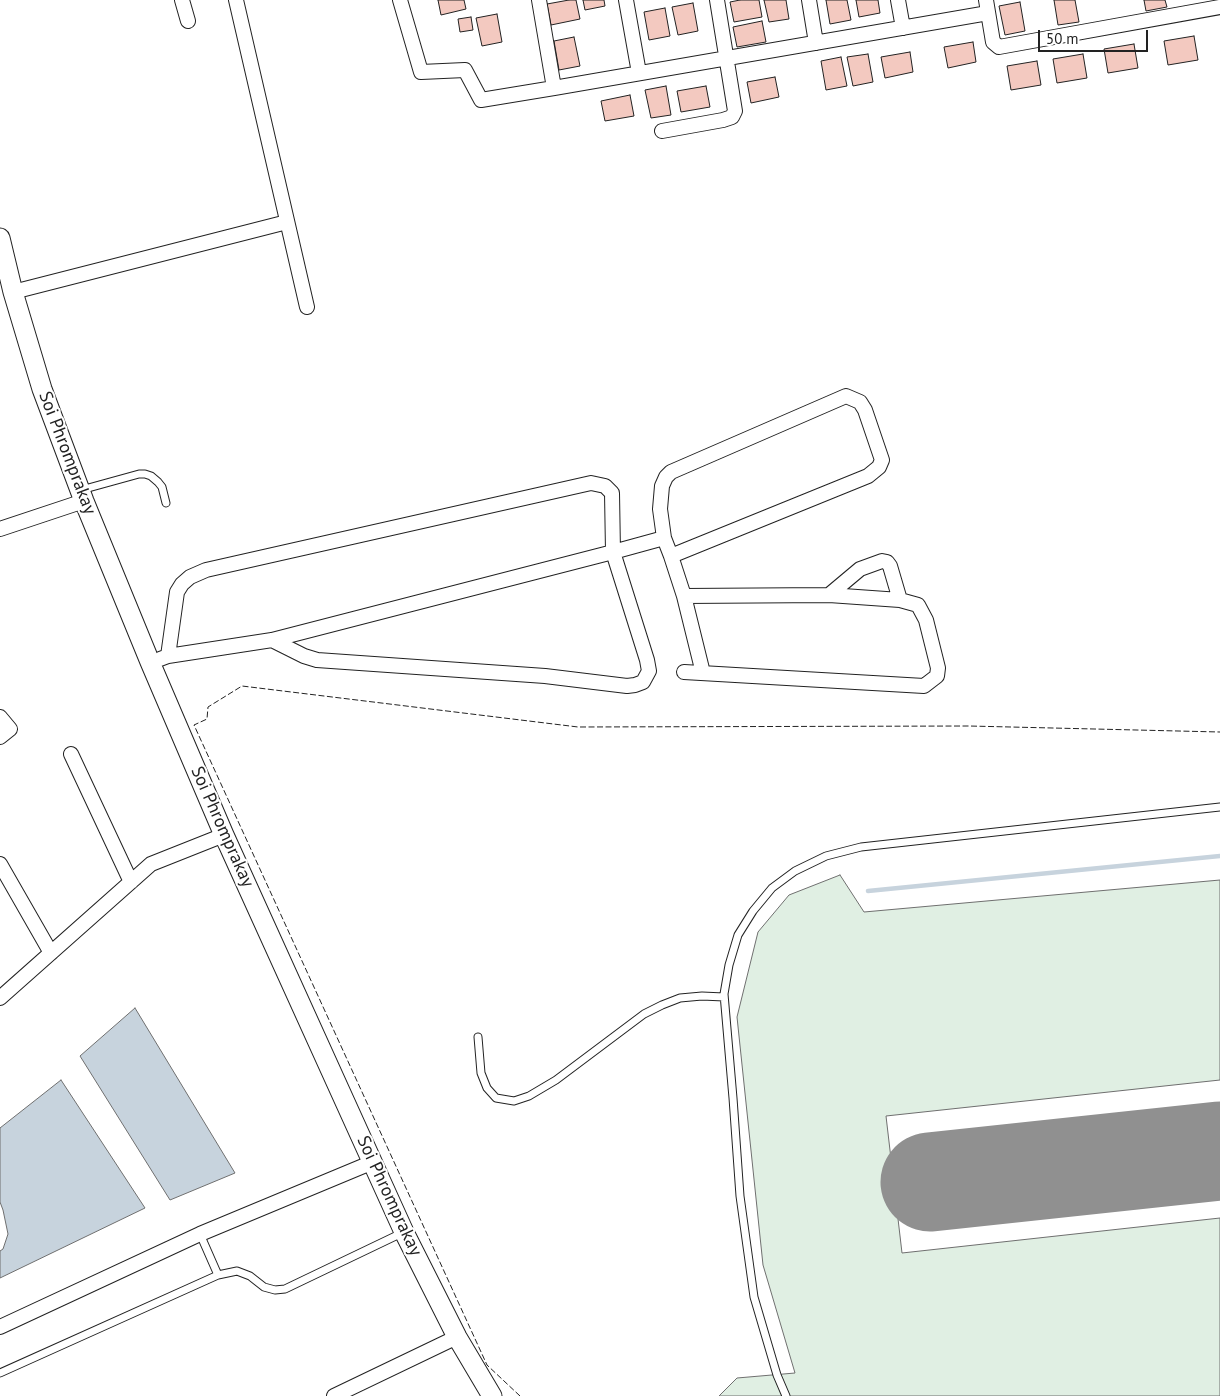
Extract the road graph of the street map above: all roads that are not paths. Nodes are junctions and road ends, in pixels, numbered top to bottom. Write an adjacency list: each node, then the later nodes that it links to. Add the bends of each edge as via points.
1 (182, 0): 11 (street)
2 (236, 0): 18 (street)
3 (400, 0): 16 (street, via 422,72 465,70 481,100)
4 (539, 0): 16 (street)
5 (626, 0): 15 (street)
6 (717, 0): 14 (street)
7 (808, 0): 13 (street)
8 (898, 0): 12 (street)
9 (987, 6): 10 (street, via 993,42 999,47); 12 (street)
10 (1220, 7)
11 (188, 21)
12 (902, 28): 13 (street)
13 (816, 43): 14 (street)
14 (727, 58): 15 (street); 17 (street, via 735,111 732,117)
15 (639, 73): 16 (street)
16 (554, 88)
17 (662, 131)
18 (287, 222): 20 (street); 21 (street)
19 (0, 238): 20 (street, Soi Phromprakay)
20 (13, 292): 22 (street, Soi Phromprakay, via 42,390)
21 (307, 307)
22 (82, 496): 23 (lane, via 145,474 162,487); 24 (street); 33 (street, Soi Phromprakay)
23 (166, 502)
24 (0, 529)
25 (664, 538): 26 (street); 27 (street); 27 (street, via 660,509 662,486 671,472 846,396 860,402 882,460 868,476)
26 (613, 552): 31 (street); 31 (street, via 648,660 649,671 643,682 635,686 546,676 318,660); 32 (street, via 612,494 604,486 590,483 206,570 190,577 177,592)
27 (671, 556): 29 (street)
28 (829, 595): 29 (street); 30 (street); 30 (street, via 860,569 882,561 890,566)
29 (684, 596): 35 (street)
30 (900, 600): 35 (street, via 918,605 926,620 938,668 936,676 924,686)
31 (272, 640): 32 (street)
32 (168, 656): 33 (street)
33 (150, 662): 40 (street, Soi Phromprakay)
34 (684, 672): 35 (street)
35 (703, 673)
36 (0, 717): 37 (street, via 10,729)
37 (0, 737)
38 (71, 754): 42 (street)
39 (1220, 807): 44 (lane, via 861,847 826,856 795,871 772,888 753,911 738,935)
40 (224, 835): 42 (street, via 151,864); 47 (street, Soi Phromprakay)
41 (0, 864): 43 (street)
42 (132, 882): 43 (street)
43 (51, 953): 45 (street)
44 (724, 997): 46 (lane, via 680,998 662,1005 644,1014 556,1080 514,1101 496,1098 487,1088 481,1073); 56 (lane, via 740,1196 754,1297)
45 (0, 998)
46 (478, 1037)
47 (372, 1162): 48 (street, Soi Phromprakay); 49 (street)
48 (404, 1232): 50 (lane, via 285,1289 264,1287 237,1271); 52 (street, Soi Phromprakay)
49 (200, 1234): 50 (lane); 51 (street)
50 (218, 1275): 53 (lane)
51 (0, 1327)
52 (457, 1337): 54 (street); 55 (street, Soi Phromprakay)
53 (0, 1373)
54 (334, 1396)
55 (492, 1396)
56 (786, 1396)

